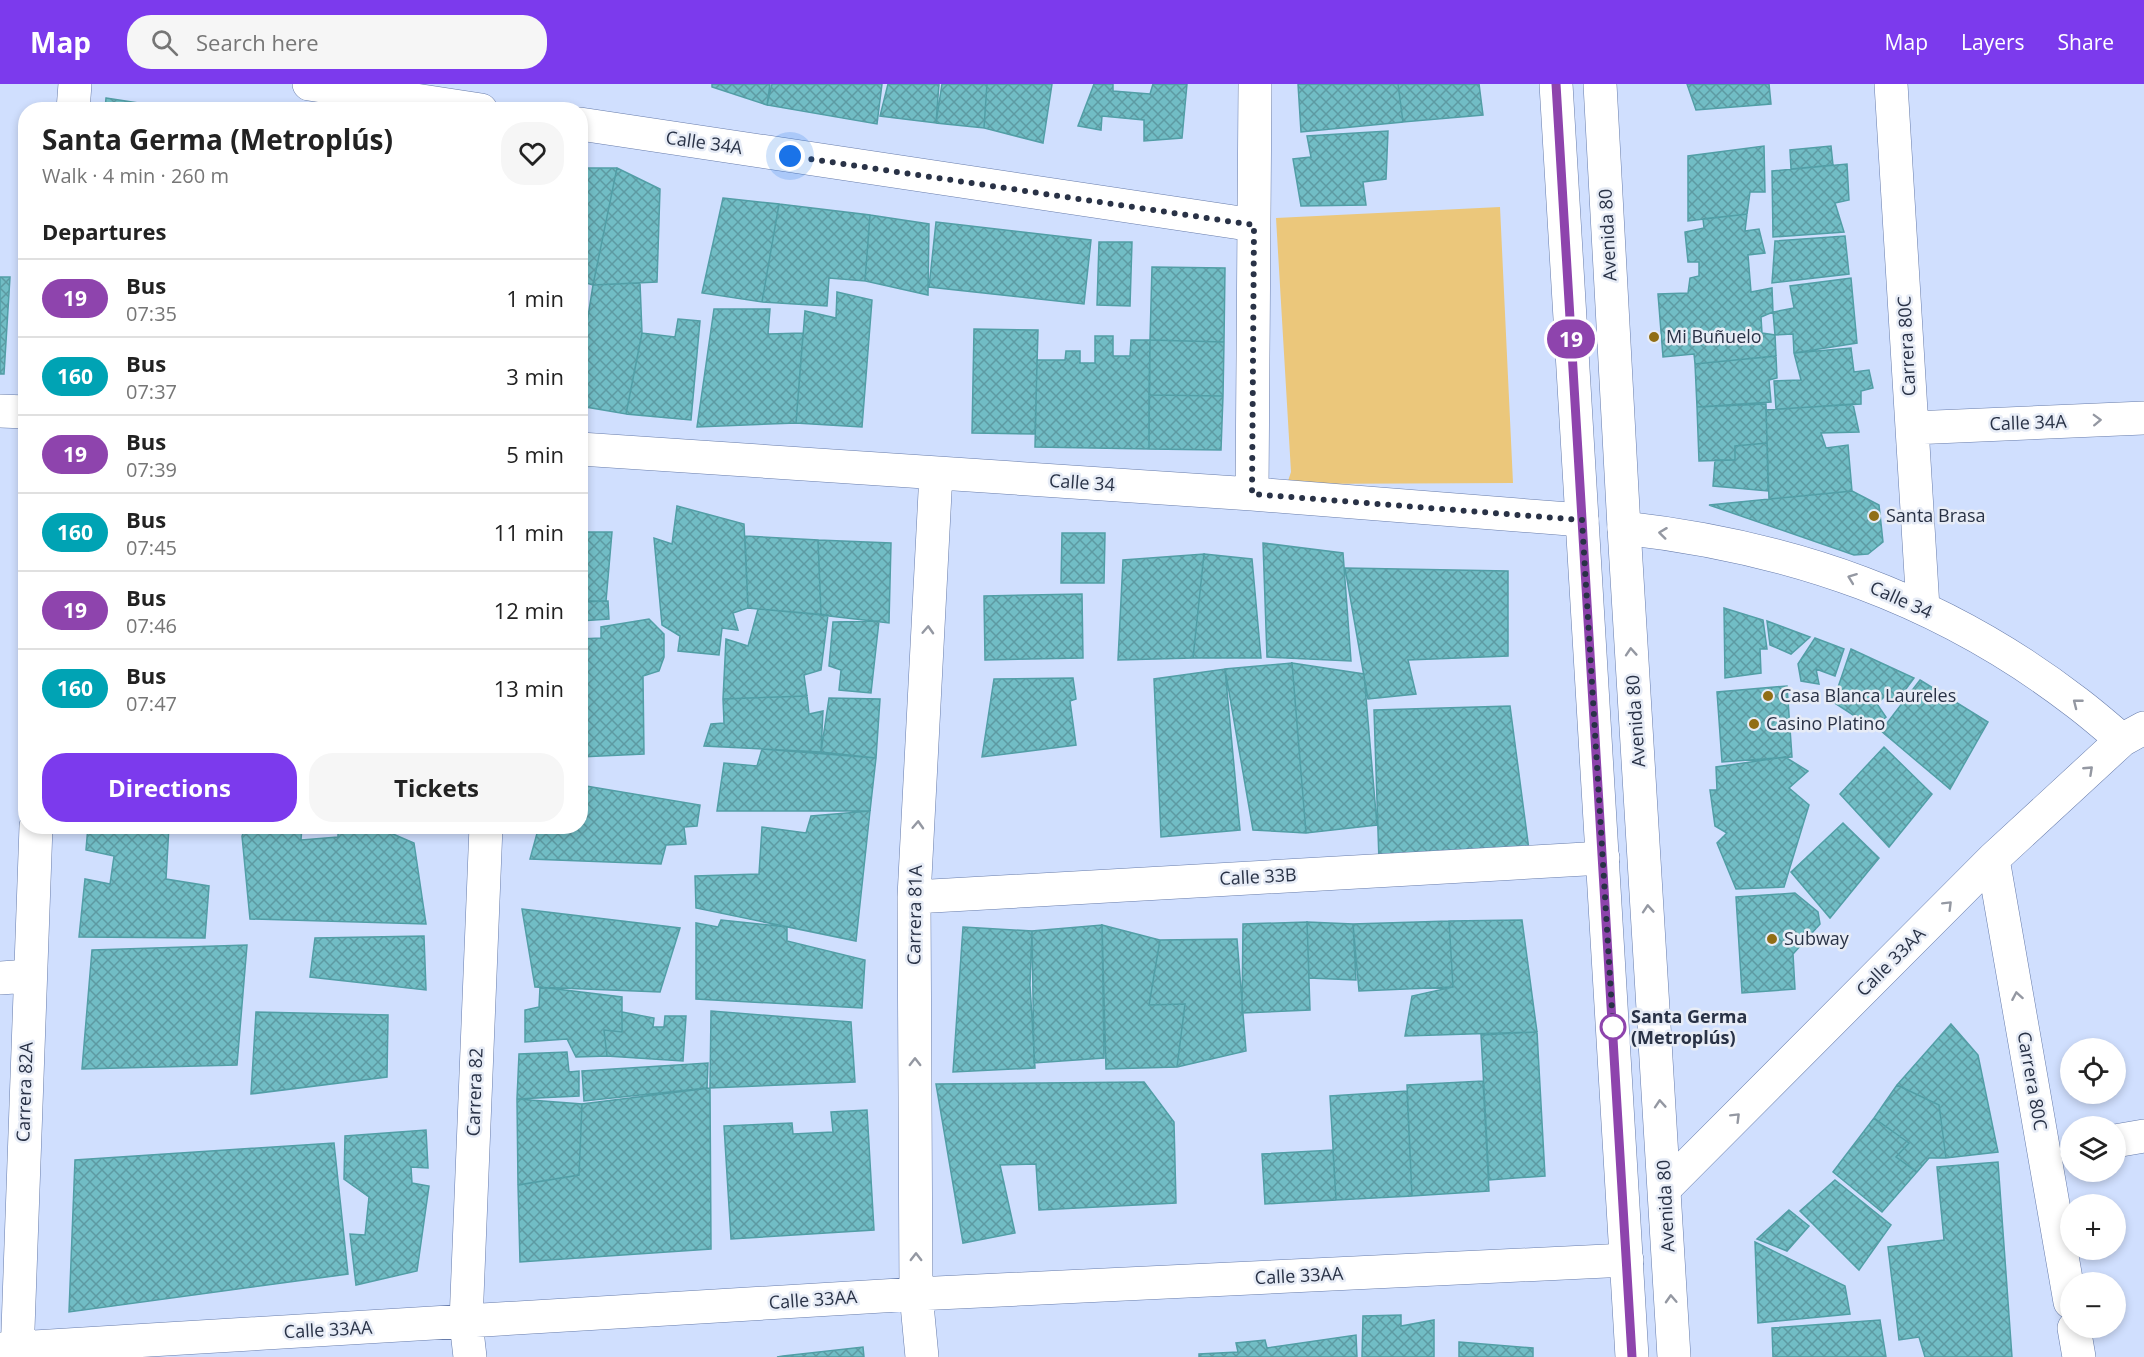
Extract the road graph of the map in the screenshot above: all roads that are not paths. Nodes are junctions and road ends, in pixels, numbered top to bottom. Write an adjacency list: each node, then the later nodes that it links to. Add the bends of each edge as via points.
1 (75, 84): 7 (street)
2 (309, 84): 8 (street)
3 (1255, 84): 10 (street)
4 (1556, 84): 18 (street)
5 (1600, 84): 19 (street, Avenida 80)
6 (1891, 84): 14 (street, Carrera 80C)
7 (74, 102)
8 (428, 102)
9 (588, 125): 10 (street, Calle 34A)
10 (1254, 225): 17 (street)
11 (0, 411): 12 (street)
12 (18, 412)
13 (2144, 418): 14 (street, Calle 34A, one-way to 13)
14 (1912, 428): 20 (street, Carrera 80C)
15 (588, 450): 16 (street, Calle 34)
16 (936, 473): 17 (street, Calle 34); 26 (street, Carrera 81A, one-way to 16)
17 (1252, 494): 18 (street, Calle 34)
18 (1582, 520): 24 (street)
19 (1624, 528): 20 (street, Calle 34, one-way to 19, via 1841,574 1755,549); 31 (street, Avenida 80, one-way to 19)
20 (1923, 608): 21 (street, Calle 34, one-way to 20, via 2076,702 1976,636)
21 (2133, 734): 25 (street, Calle 33AA, one-way to 21)
22 (35, 834): 27 (street, Carrera 82A)
23 (486, 834): 35 (street, Carrera 82)
24 (1603, 858): 26 (street, Calle 33B); 32 (street)
25 (1993, 860): 30 (street, Carrera 80C, one-way to 25); 31 (street, Calle 33AA, one-way to 25)
26 (914, 897): 34 (street, Carrera 81A, one-way to 26)
27 (15, 977): 37 (street, Carrera 82A)
28 (2144, 1136): 29 (street)
29 (2126, 1139)
30 (2057, 1150): 33 (street, Carrera 80C)
31 (1665, 1188): 41 (street, Avenida 80, one-way to 31)
32 (1627, 1260): 34 (street, Calle 33AA); 40 (street)
33 (2067, 1272)
34 (916, 1294): 35 (street, Calle 33AA); 39 (street, Carrera 81A)
35 (466, 1322): 37 (street, Calle 33AA); 38 (street, Carrera 82)
36 (2076, 1338): 42 (street)
37 (11, 1351)
38 (470, 1357)
39 (922, 1357)
40 (1632, 1357)
41 (1674, 1357)
42 (2079, 1357)

